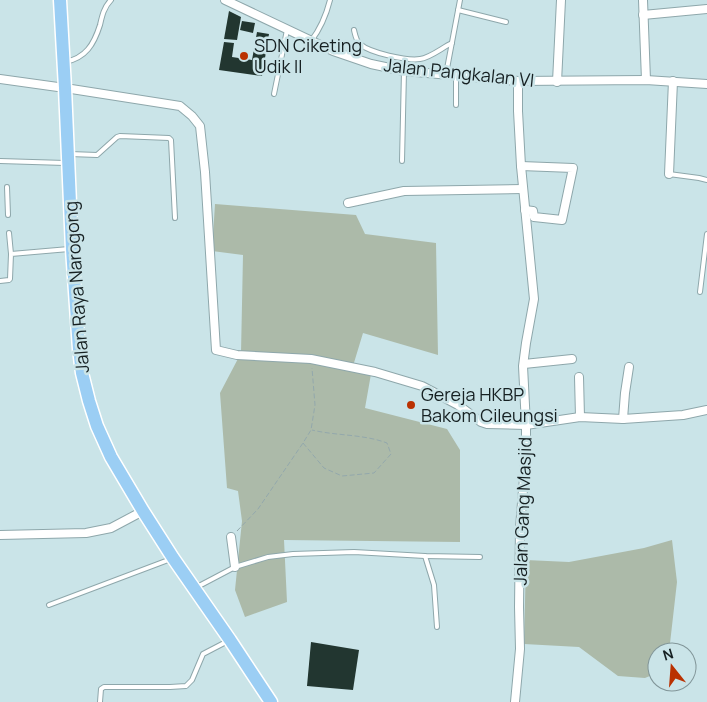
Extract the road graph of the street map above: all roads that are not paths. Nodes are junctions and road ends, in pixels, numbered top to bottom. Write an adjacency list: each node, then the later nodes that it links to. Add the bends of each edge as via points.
1 (60, 0): 16 (main road, Jalan Raya Narogong)
2 (111, 0): 16 (lane, via 89,50 74,60)
3 (225, 0): 12 (street, Jalan Pangkalan VI)
4 (330, 0): 14 (lane, via 319,31)
5 (460, 0): 8 (lane)
6 (561, 0): 24 (street)
7 (642, 0): 10 (street)
8 (458, 10): 11 (lane); 15 (lane)
9 (707, 10): 10 (street)
10 (643, 15): 21 (street)
11 (506, 22)
12 (287, 30): 14 (street, Jalan Pangkalan VI); 27 (lane)
13 (354, 30): 15 (lane, via 360,44 378,53 405,59 425,58)
14 (311, 41): 17 (street, Jalan Pangkalan VI, via 371,64)
15 (452, 43): 18 (lane)
16 (63, 62): 26 (main road, Jalan Raya Narogong)
17 (404, 71): 18 (street, Jalan Pangkalan VI); 31 (lane)
18 (445, 74): 19 (street, Jalan Pangkalan VI)
19 (456, 75): 22 (street, Jalan Pangkalan VI); 28 (lane)
20 (0, 79): 26 (street)
21 (646, 80): 23 (street, Jalan Pangkalan VI); 24 (street, Jalan Pangkalan VI)
22 (518, 81): 24 (street, Jalan Pangkalan VI); 32 (street, Jalan Gang Masjid)
23 (673, 81): 25 (street, Jalan Pangkalan VI); 33 (street)
24 (557, 82)
25 (707, 84)
26 (65, 88): 29 (main road, Jalan Raya Narogong); 54 (street, via 180,106 200,126 216,350 237,355 311,359 375,372 422,386 458,405 481,422)
27 (274, 94)
28 (456, 105)
29 (69, 158): 30 (lane); 40 (lane, via 97,155 120,136 169,138); 43 (main road, Jalan Raya Narogong)
30 (0, 161)
31 (402, 161)
32 (521, 166): 36 (street, Jalan Gang Masjid); 38 (street, via 573,168 562,220 534,217 533,211)
33 (669, 174): 34 (lane)
34 (707, 180)
35 (7, 187): 39 (lane)
36 (523, 189): 37 (street, via 404,192); 38 (street, Jalan Gang Masjid)
37 (348, 203)
38 (525, 210): 48 (street, Jalan Gang Masjid, via 534,299)
39 (8, 215)
40 (175, 218)
41 (9, 233): 44 (lane)
42 (707, 234): 46 (lane)
43 (72, 249): 44 (lane); 55 (main road, Jalan Raya Narogong, via 79,349 89,401 111,457)
44 (11, 254): 45 (lane, via 10,280)
45 (0, 281)
46 (700, 292)
47 (572, 359): 48 (street)
48 (524, 364): 54 (street, Jalan Gang Masjid)
49 (629, 366): 53 (street)
50 (579, 377): 52 (street)
51 (707, 410): 53 (street)
52 (580, 417): 53 (street); 54 (street)
53 (623, 419)
54 (526, 425): 68 (street, Jalan Gang Masjid, via 520,528 520,649)
55 (143, 512): 56 (street, via 111,528 86,533); 60 (main road, Jalan Raya Narogong)
56 (0, 535)
57 (231, 537): 61 (street)
58 (425, 556): 59 (lane); 61 (lane, via 354,552 293,554 268,557); 64 (lane, via 434,585)
59 (480, 557)
60 (174, 558): 62 (main road, Jalan Raya Narogong); 63 (lane)
61 (235, 567): 62 (lane)
62 (195, 588): 65 (main road, Jalan Raya Narogong)
63 (49, 605)
64 (438, 626)
65 (230, 640): 66 (lane, via 203,654 186,686 104,687); 67 (main road, Jalan Raya Narogong)
66 (100, 702)
67 (271, 702)
68 (515, 702)

